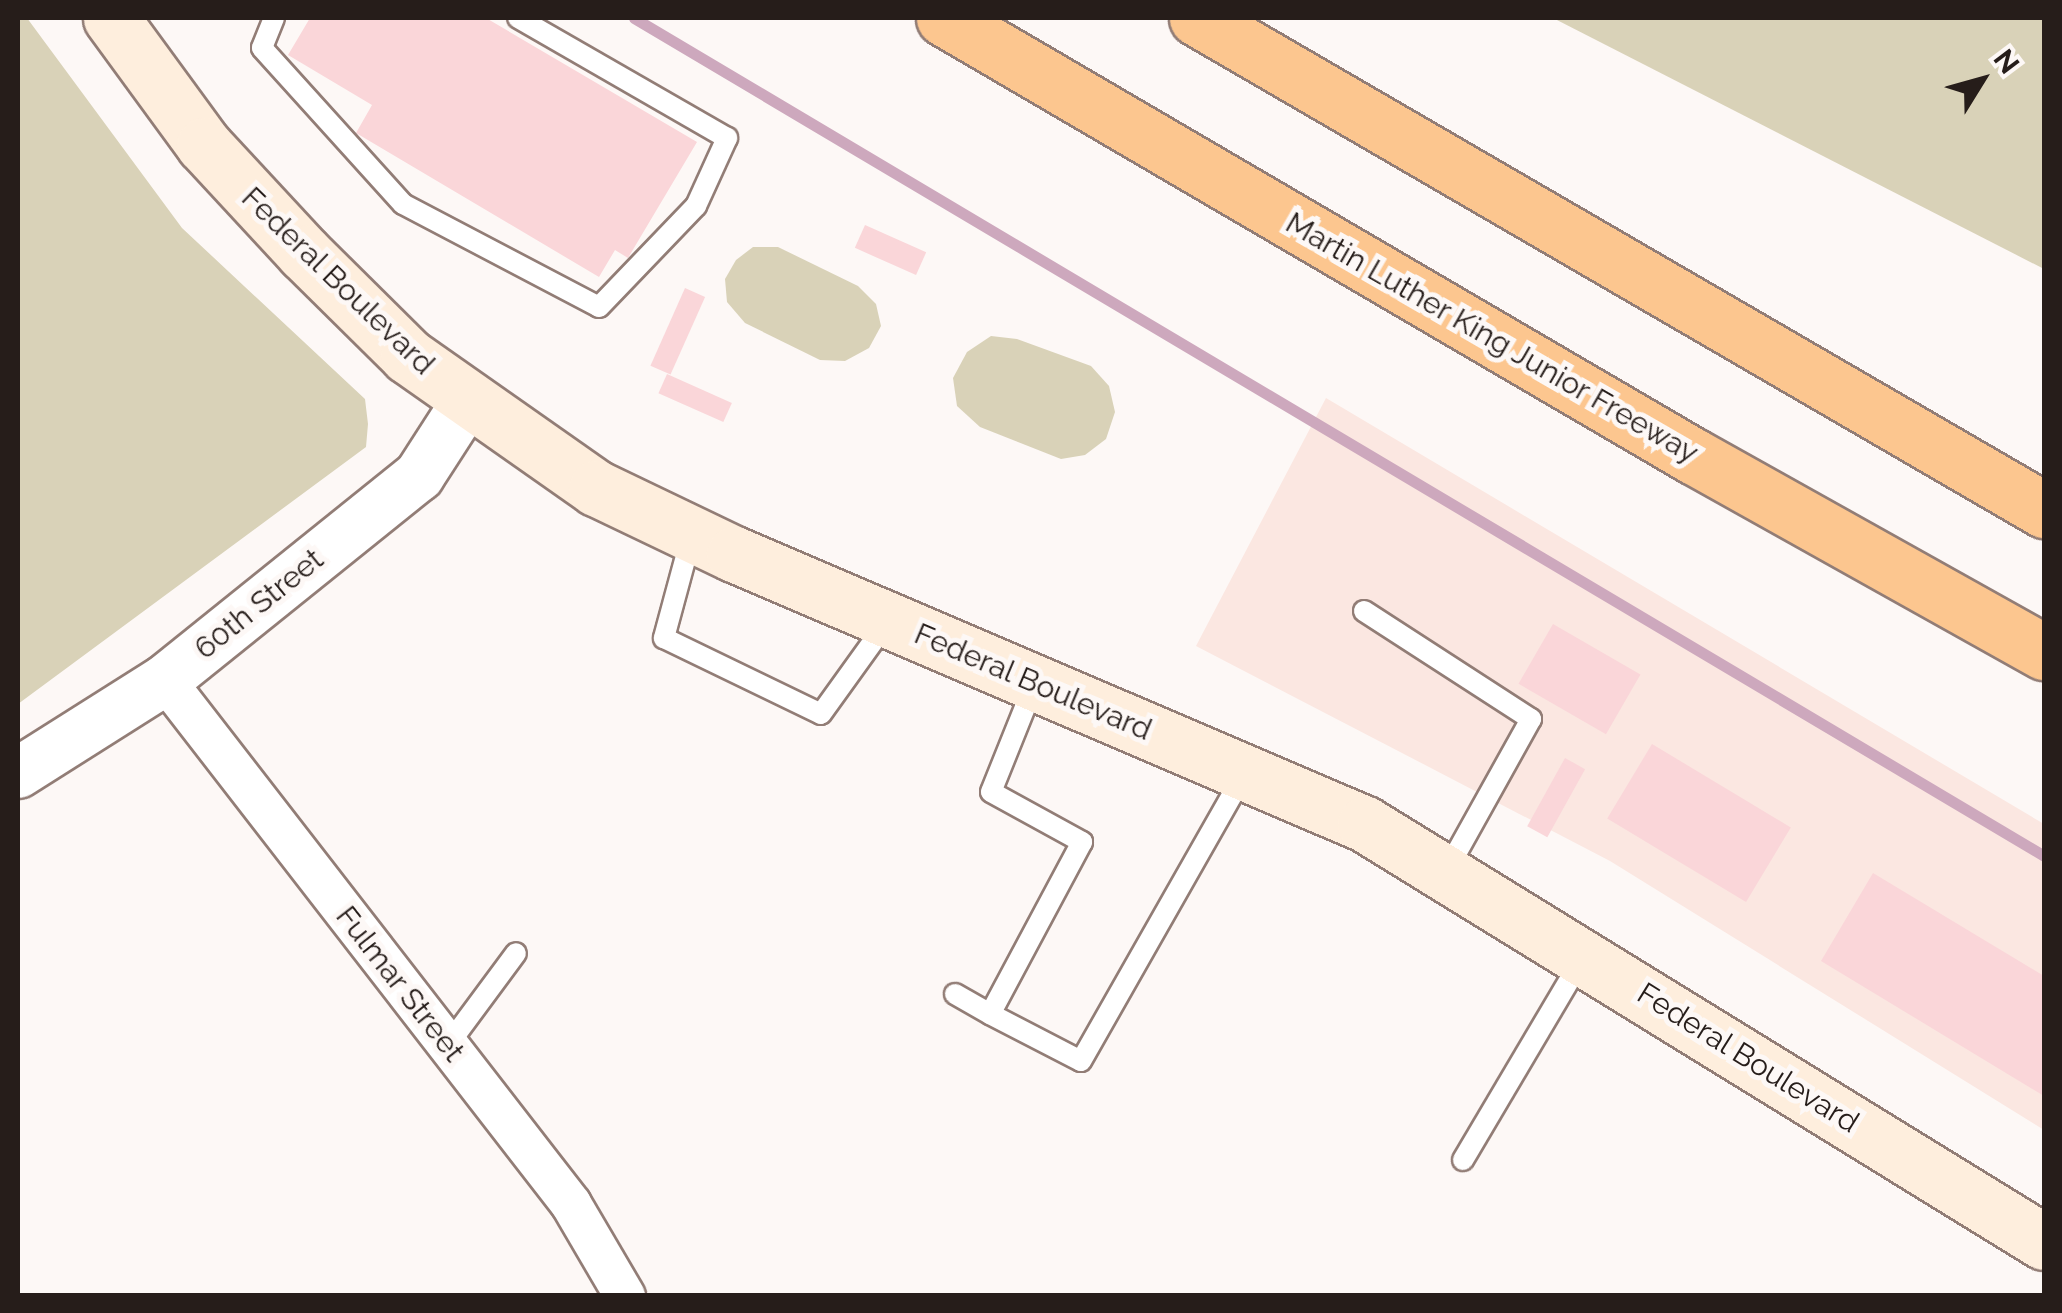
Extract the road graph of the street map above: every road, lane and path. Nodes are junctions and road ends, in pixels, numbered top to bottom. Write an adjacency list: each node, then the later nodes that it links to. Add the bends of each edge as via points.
1 (111, 18): 6 (main road, Federal Boulevard, via 251,198 408,356)
2 (274, 18): 3 (lane, via 262,48 403,204 599,308 696,206 727,138)
3 (518, 18)
4 (944, 18): 11 (highway, Martin Luther King Junior Freeway, via 1693,456)
5 (1197, 18): 7 (highway)
6 (468, 400): 8 (main road, Federal Boulevard, via 596,488); 12 (street, 60th Street, via 420,476)
7 (2044, 510)
8 (692, 534): 10 (main road, Federal Boulevard); 10 (lane, via 664,638 821,714)
9 (1364, 612): 16 (lane, via 1531,718)
10 (888, 620): 13 (main road, Federal Boulevard)
11 (2044, 652)
12 (164, 680): 15 (street, 60th Street); 21 (street, Fulmar Street)
13 (1035, 683): 14 (main road, Federal Boulevard); 20 (lane, via 991,792 1082,842)
14 (1245, 772): 16 (main road, Federal Boulevard, via 1364,824); 20 (lane, via 1081,1061)
15 (18, 774)
16 (1445, 874): 18 (main road, Federal Boulevard)
17 (516, 952): 21 (lane)
18 (1583, 957): 22 (lane); 23 (main road, Federal Boulevard)
19 (955, 994): 20 (lane)
20 (990, 1014)
21 (448, 1046): 24 (street, Fulmar Street, via 571,1204)
22 (1463, 1160)
23 (2044, 1242)
24 (625, 1296)

